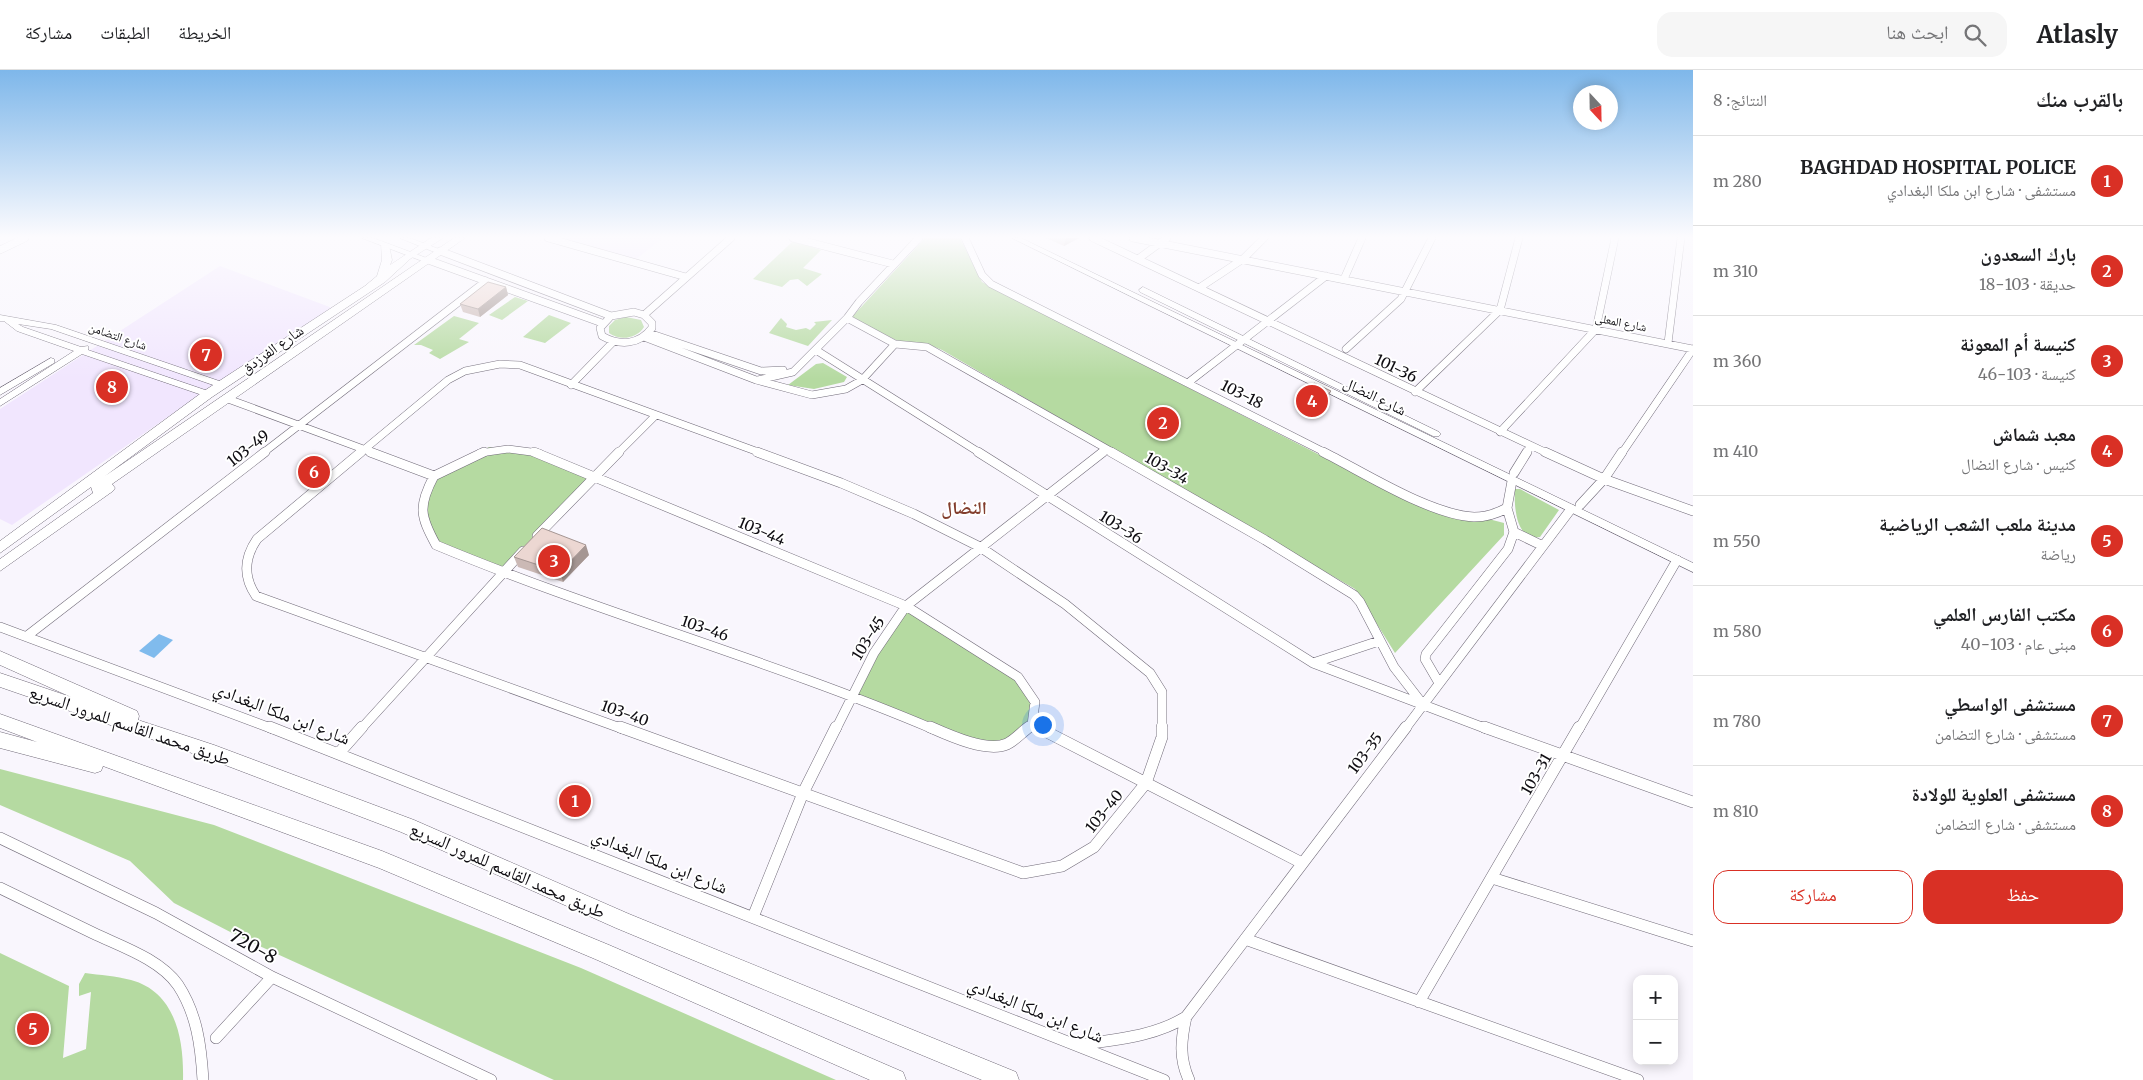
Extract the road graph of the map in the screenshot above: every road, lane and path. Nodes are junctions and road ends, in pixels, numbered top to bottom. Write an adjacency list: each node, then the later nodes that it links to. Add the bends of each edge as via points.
1 (373, 285): 50 (main road, شارع الفرزدق)
2 (384, 285): 22 (main road)
3 (392, 285): 22 (main road, شارع الفرزدق)
4 (481, 285): 53 (street, 103-49)
5 (497, 285): 30 (street)
6 (530, 285): 25 (street)
7 (678, 285): 24 (street)
8 (874, 285): 27 (street)
9 (993, 285): 46 (street, 103-18)
10 (1118, 285): 36 (main road, شارع النضال)
11 (1127, 285): 36 (main road, شارع النضال)
12 (1193, 285): 20 (street, 101-36)
13 (1203, 285): 20 (street)
14 (1314, 285): 28 (street)
15 (1373, 285): 21 (street, شارع المعلى)
16 (1409, 285): 21 (street)
17 (1507, 285): 23 (street)
18 (1605, 285): 32 (street)
19 (1675, 285): 37 (street)
20 (1199, 288): 28 (street, 101-36)
21 (1406, 292): 23 (street, شارع المعلى); 40 (street)
22 (372, 299): 50 (main road, شارع الفرزدق, via 278,361)
23 (1500, 310): 32 (street, شارع المعلى); 49 (street)
24 (644, 315): 25 (street, via 622,313); 33 (street, via 652,323)
25 (611, 316): 30 (street)
26 (2, 318): 29 (main road, شارع التضامن); 31 (main road, شارع التضامن)
27 (847, 318): 38 (street, 103-34); 42 (street)
28 (1267, 321): 36 (street); 49 (street, 101-36)
29 (32, 322): 31 (main road); 34 (main road, شارع التضامن)
30 (602, 323): 35 (street, via 602,336)
31 (20, 329): 39 (main road, شارع التضامن)
32 (1596, 329): 37 (street, شارع المعلى); 54 (street)
33 (646, 335): 35 (street, via 629,342); 43 (street, via 761,371 776,372); 44 (street)
34 (91, 340): 39 (main road); 50 (main road, شارع التضامن)
35 (613, 342): 47 (street)
36 (1241, 342): 46 (street); 60 (main road, شارع النضال)
37 (1668, 343): 41 (street, شارع المعلى)
38 (895, 344): 45 (street); 57 (street, 103-34, via 927,348 938,353)
39 (77, 349): 48 (main road); 50 (main road, شارع التضامن); 51 (main road)
40 (1346, 349)
41 (1693, 349): 61 (street, 103-35)
42 (816, 350): 43 (street); 45 (street, 103-36)
43 (800, 365): 44 (street, via 793,372)
44 (756, 380): 45 (street, via 812,396 846,389)
45 (862, 380): 62 (street, 103-36)
46 (1189, 382): 65 (street, 103-18, via 1414,498 1461,515 1480,517 1498,514)
47 (571, 385): 52 (street, 103-40); 56 (street, 103-40, via 520,365 500,364 465,371 448,380)
48 (0, 392)
49 (1415, 392): 54 (street, 101-36)
50 (220, 394): 53 (street); 63 (main road); 68 (main road, via 155,422); 75 (main road, via 205,421)
51 (0, 403)
52 (656, 415): 59 (street); 70 (street, 103-40, via 841,483)
53 (299, 426): 56 (street); 80 (street, 103-49)
54 (1500, 432): 55 (street, 101-36)
55 (1531, 446): 60 (street); 61 (street, 101-36)
56 (364, 450): 58 (street); 82 (street, 103-40, via 257,539 247,562 250,589 256,596)
57 (1106, 450): 62 (street, 103-45); 81 (street, 103-34, via 1265,540 1354,595)
58 (434, 476): 59 (street, 103-44, via 493,448 518,448); 77 (street, 103-46, via 423,496 421,515 436,545)
59 (594, 476): 77 (street); 78 (street, 103-44)
60 (1513, 477): 64 (main road, شارع النضال); 65 (street)
61 (1604, 479): 64 (street, 103-35); 66 (street, 101-36)
62 (1046, 495): 70 (street, 103-45); 84 (street, 103-36)
63 (73, 500): 71 (main road); 72 (main road)
64 (1575, 507): 69 (street, 103-35); 73 (main road, شارع النضال); 74 (main road, شارع النضال)
65 (1507, 508): 67 (street)
66 (1693, 511)
67 (1514, 532): 69 (street); 86 (street, via 1508,549 1426,654 1425,659)
68 (0, 537)
69 (1543, 546): 86 (street, 103-35)
70 (980, 547): 78 (street, 103-45); 95 (street, 103-40, via 1065,604 1150,673 1162,692 1162,737)
71 (0, 548)
72 (0, 557)
73 (1678, 560): 76 (main road, شارع النضال); 94 (street, 103-31)
74 (1693, 561)
75 (0, 566)
76 (1693, 568)
77 (503, 573): 82 (street); 87 (street, 103-46)
78 (906, 606): 87 (street, 103-45, via 874,653); 90 (street, 103-44, via 1018,677 1035,702)
79 (0, 627): 80 (street, شارع ابن ملكا البغدادي)
80 (27, 636): 93 (street, شارع ابن ملكا البغدادي)
81 (1379, 641): 84 (street); 88 (street, 103-34, via 1405,684)
82 (427, 656): 93 (street); 97 (street, 103-40)
83 (4, 658): 92 (highway)
84 (1313, 663): 88 (street, 103-36)
85 (0, 680): 92 (highway, طريق محمد القاسم للمرور السريع)
86 (1439, 682): 88 (street, 103-35)
87 (853, 695): 90 (street, 103-46, via 962,741 982,745 1006,744); 97 (street, 103-45)
88 (1423, 704): 94 (street, 103-36); 100 (street, 103-35)
89 (0, 721): 96 (highway)
90 (1032, 724): 95 (street)
91 (0, 740): 96 (highway)
92 (214, 753): 115 (highway, طريق محمد القاسم للمرور السريع, via 408,826 623,921)
93 (339, 753): 103 (street, شارع ابن ملكا البغدادي)
94 (1563, 757): 98 (street, 103-36); 101 (street, 103-31)
95 (1146, 783): 97 (street, 103-40, via 1094,847 1062,866 1022,873); 100 (street)
96 (186, 790): 114 (highway, via 382,860)
97 (803, 793): 103 (street, 103-45)
98 (1693, 802)
99 (0, 838): 106 (street, 720-8, via 156,913)
100 (1302, 863): 104 (street, 103-35)
101 (1492, 878): 105 (street); 107 (street, 103-31)
102 (0, 888): 112 (street, via 140,956 166,972 177,984 193,1013)
103 (752, 917): 110 (street, شارع ابن ملكا البغدادي)
104 (1245, 939): 107 (street); 108 (street, 103-35)
105 (1693, 941)
106 (272, 977): 109 (street); 113 (street, 720-8)
107 (1418, 1002): 111 (street)
108 (1186, 1017): 110 (street, 103-35, via 1159,1032); 117 (street, 103-35, via 1179,1050)
109 (216, 1038)
110 (1079, 1045): 116 (street, شارع ابن ملكا البغدادي)
111 (1624, 1078): 118 (street)
112 (203, 1080)
113 (491, 1080)
114 (895, 1080)
115 (1008, 1080)
116 (1164, 1080)
117 (1189, 1080)
118 (1638, 1080)

